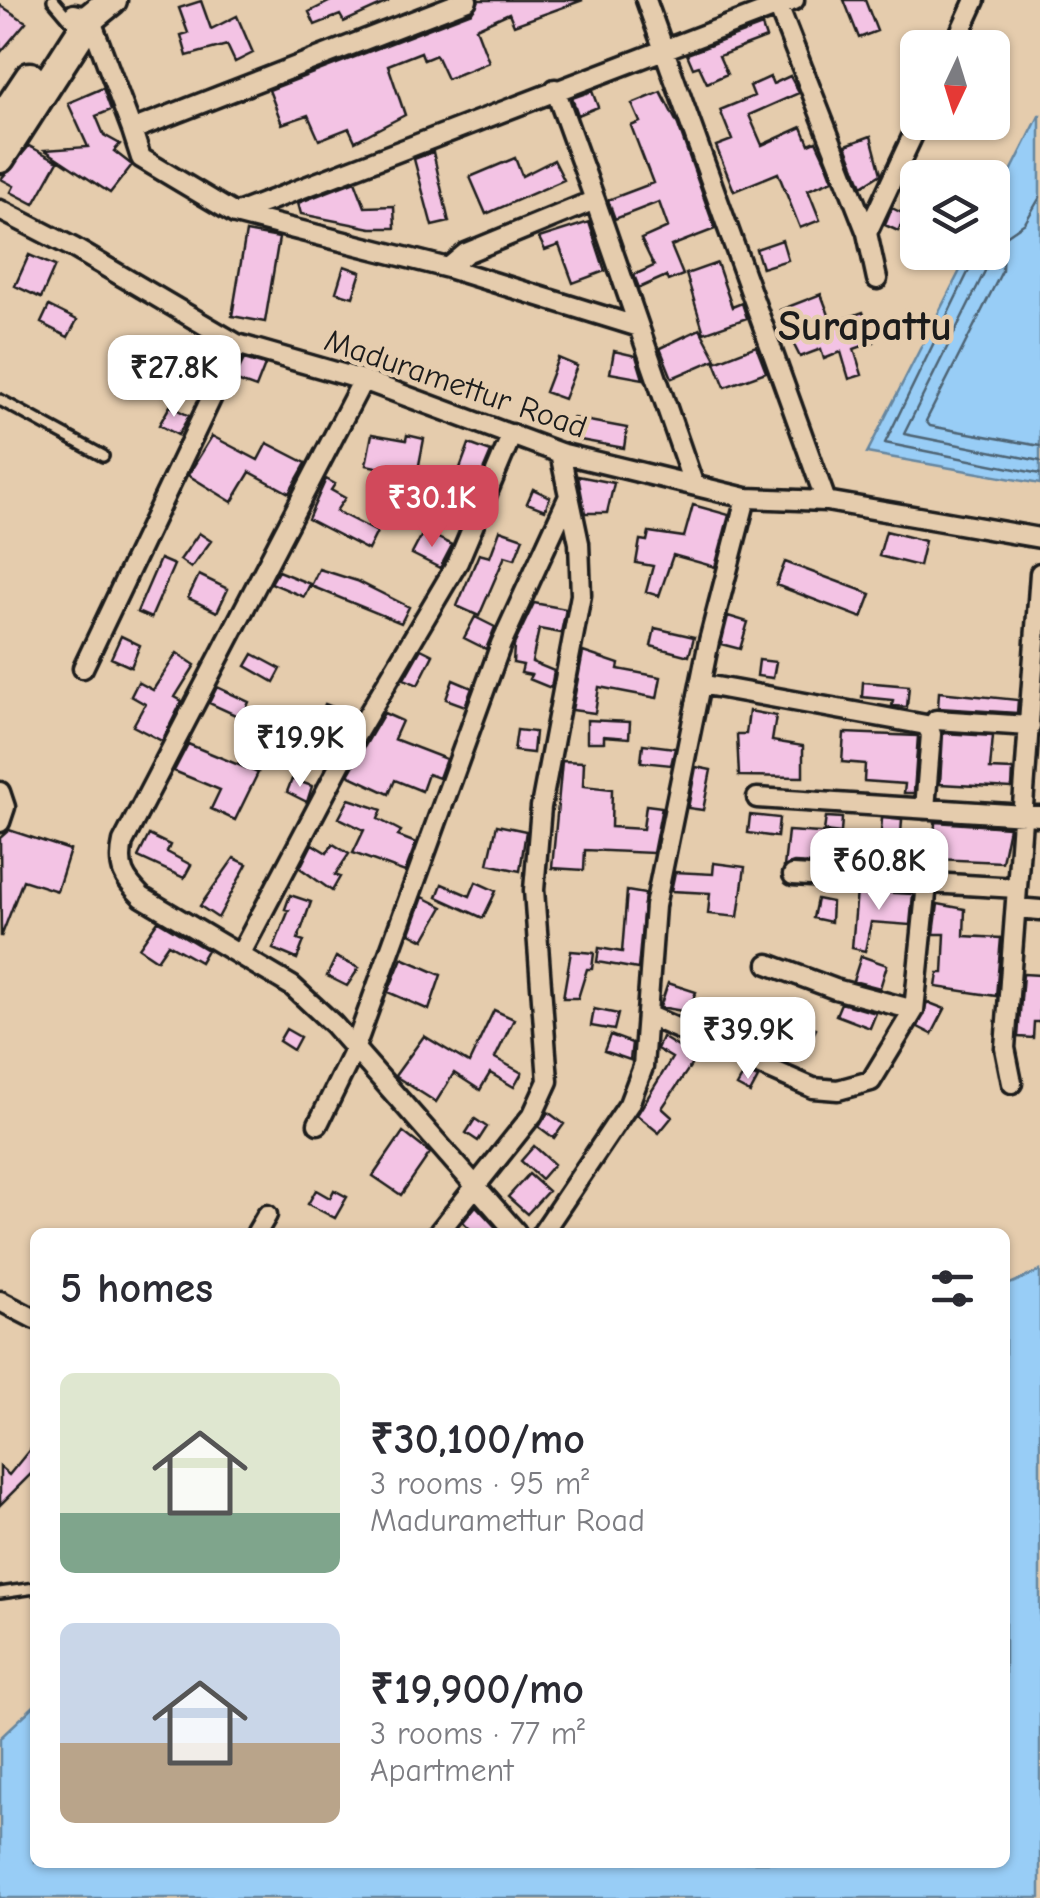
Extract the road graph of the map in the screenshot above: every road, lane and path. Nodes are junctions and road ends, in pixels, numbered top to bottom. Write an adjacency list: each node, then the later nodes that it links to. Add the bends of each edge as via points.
1 (467, 0): 10 (street)
2 (646, 0): 7 (street)
3 (976, 0): 6 (street)
4 (786, 3): 7 (street); 16 (street)
5 (82, 9): 9 (main road); 10 (street); 12 (main road)
6 (962, 30)
7 (662, 48): 8 (street); 29 (street)
8 (555, 89): 13 (street); 15 (street)
9 (0, 122)
10 (132, 130): 15 (street, via 141,158)
11 (910, 140): 16 (street)
12 (0, 158)
13 (595, 200): 17 (street, via 466,253); 19 (street)
14 (0, 210): 20 (street, Maduramettur Road)
15 (236, 214): 17 (street)
16 (867, 233): 18 (street)
17 (448, 268): 19 (street)
18 (876, 279)
19 (639, 327): 26 (street)
20 (237, 344): 21 (street, Maduramettur Road); 32 (street)
21 (363, 380): 23 (street, Maduramettur Road); 46 (street, via 119,860 142,897)
22 (0, 400): 25 (lane)
23 (512, 434): 24 (street, Maduramettur Road); 46 (street, via 458,562 353,740)
24 (560, 454): 26 (street, Maduramettur Road); 27 (street)
25 (104, 456)
26 (692, 483): 28 (street, Maduramettur Road)
27 (569, 495): 50 (street, via 501,644); 53 (street, via 579,543 580,617 541,807 534,890 548,1081 533,1114)
28 (746, 498): 29 (street, Maduramettur Road); 33 (street)
29 (826, 501): 30 (street, Maduramettur Road)
30 (1040, 538)
31 (1040, 573): 34 (street)
32 (83, 668)
33 (700, 684): 38 (street, via 926,725); 49 (street, via 655,906)
34 (1033, 716): 35 (street); 39 (street)
35 (936, 720)
36 (0, 792): 40 (street)
37 (757, 798): 38 (street)
38 (926, 809): 39 (street)
39 (1032, 816): 43 (street)
40 (0, 822)
41 (793, 875): 42 (street)
42 (928, 884): 43 (street); 48 (street)
43 (1018, 888): 44 (street)
44 (1016, 908): 45 (street); 51 (street, via 1005,1048)
45 (1040, 910)
46 (240, 955): 50 (street, via 292,986)
47 (768, 964): 48 (street)
48 (914, 1010): 49 (street, via 871,1082 838,1090 813,1088)
49 (649, 1016): 58 (street, via 643,1068 629,1104)
50 (354, 1050): 52 (street); 53 (street)
51 (1012, 1083)
52 (318, 1124)
53 (477, 1185): 56 (street); 57 (street)
54 (268, 1215): 55 (street)
55 (260, 1228)
56 (443, 1228)
57 (513, 1228)
58 (547, 1228)
59 (0, 1301): 60 (street)
60 (30, 1316)
61 (30, 1589): 62 (lane)
62 (0, 1592)

